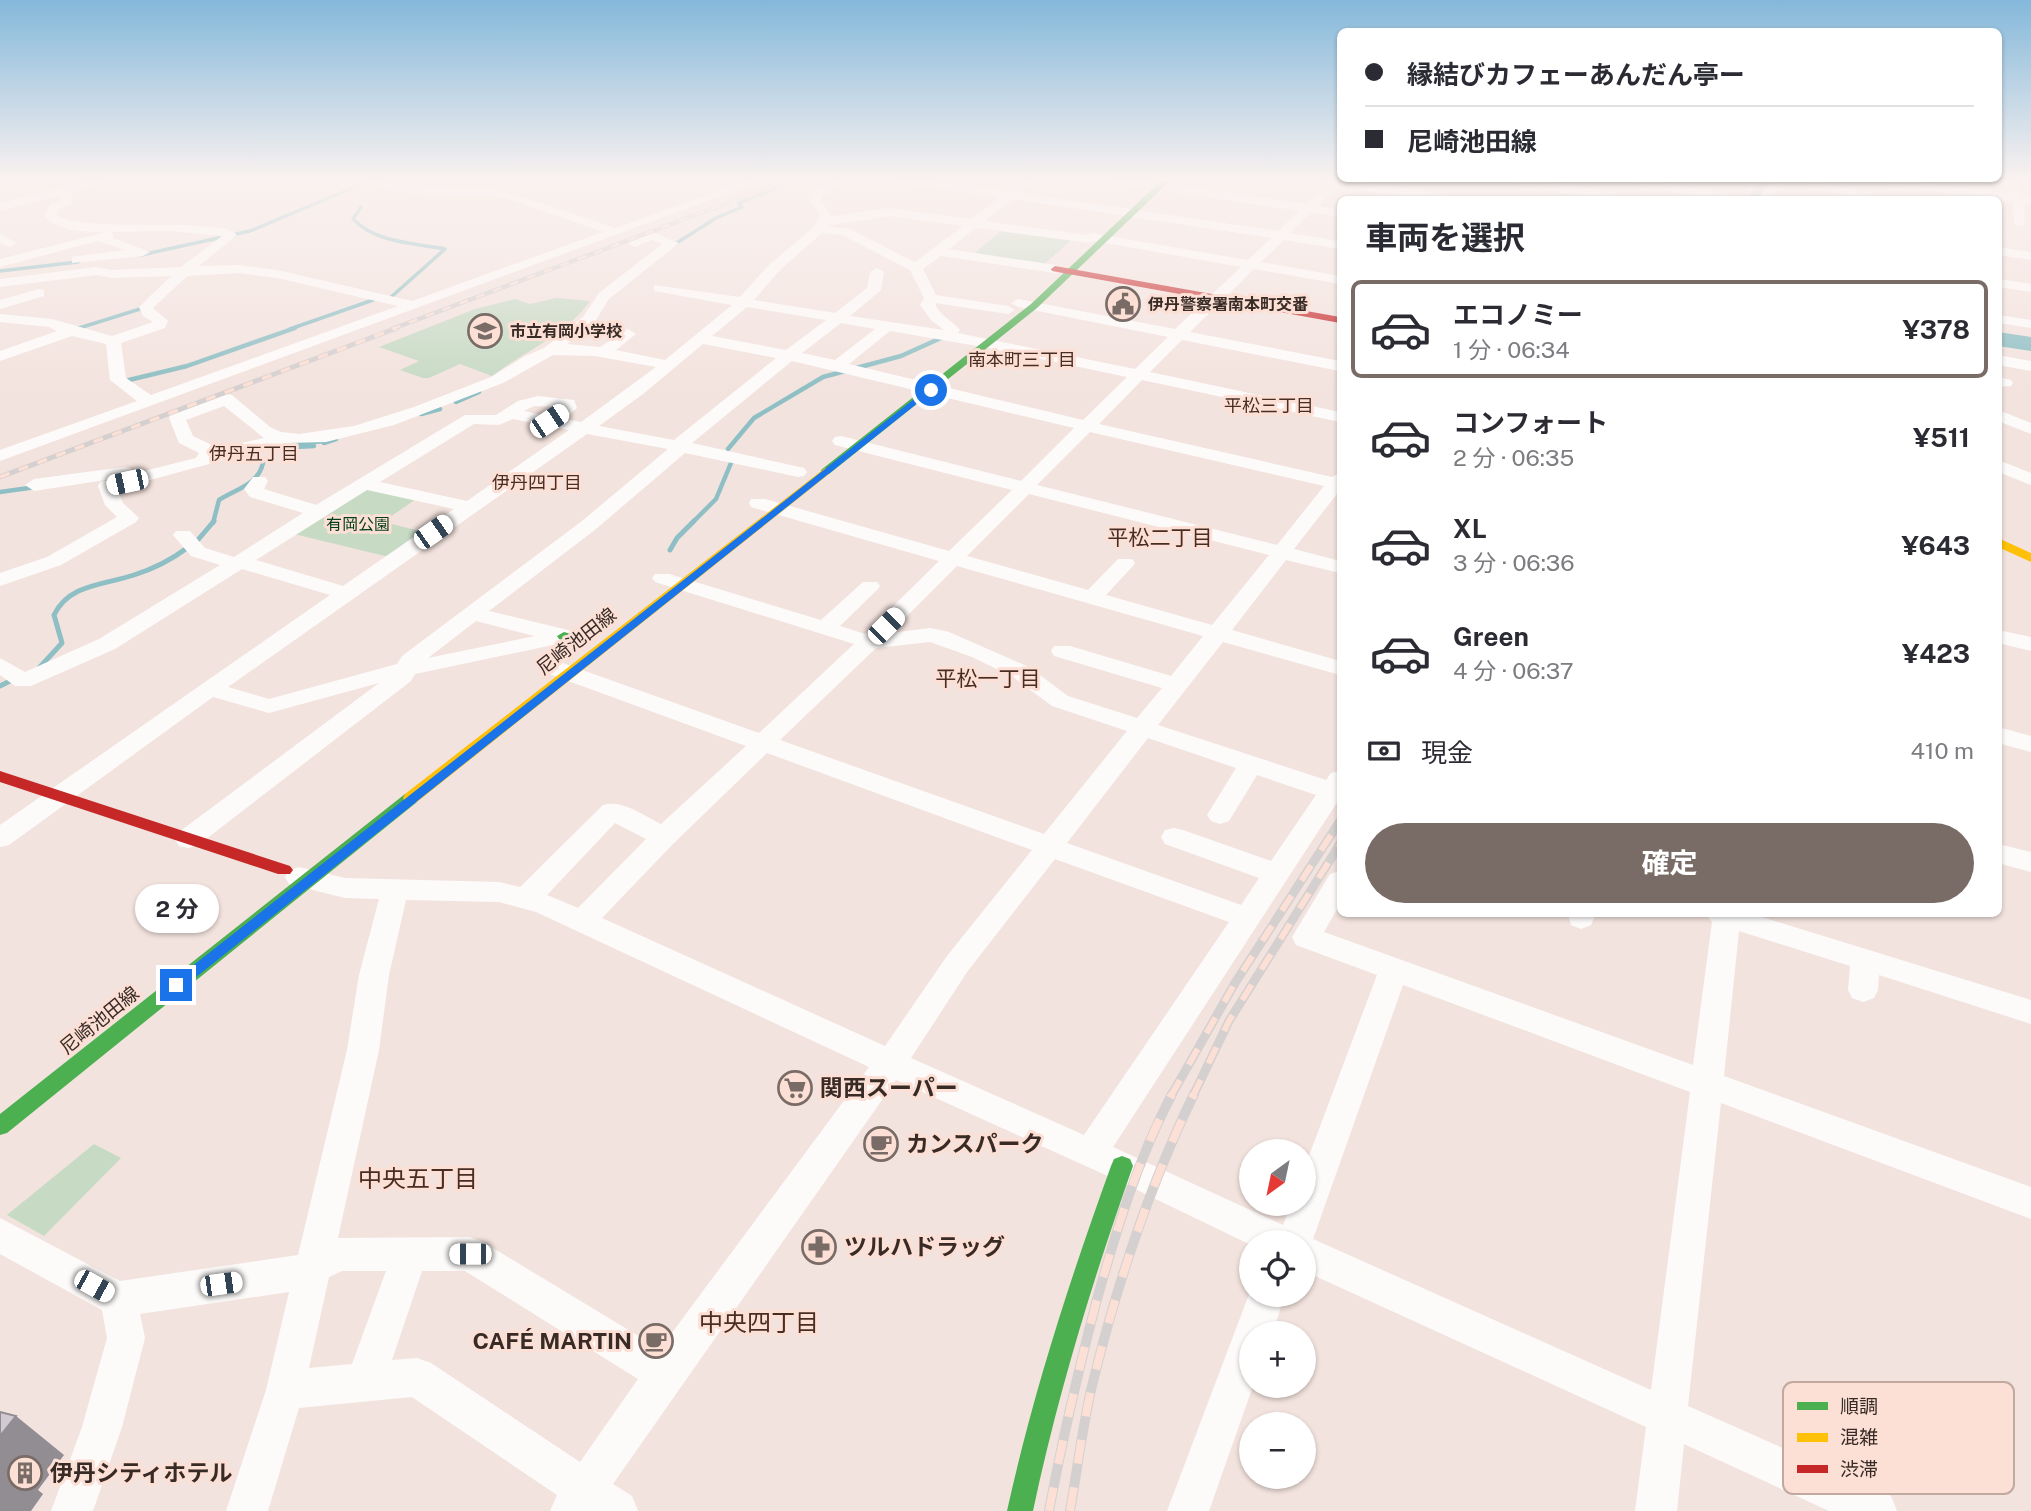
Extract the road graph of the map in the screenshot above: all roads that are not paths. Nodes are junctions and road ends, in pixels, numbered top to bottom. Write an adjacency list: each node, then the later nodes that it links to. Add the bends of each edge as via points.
1 (55, 249): 15 (street)
2 (133, 249): 19 (street, via 143,252)
3 (215, 249): 21 (street)
4 (565, 249): 36 (street)
5 (665, 249): 52 (street, via 604,296 589,320)
6 (795, 249): 34 (street)
7 (879, 249): 18 (street)
8 (940, 249): 12 (street)
9 (1084, 249): 20 (main road, 尼崎池田線)
10 (1187, 249): 16 (street)
11 (1267, 249): 16 (street)
12 (937, 251): 18 (street); 20 (street, via 962,260)
13 (2002, 252): 14 (street)
14 (2031, 256)
15 (0, 263)
16 (1252, 264): 24 (street); 33 (street)
17 (1331, 265): 24 (street)
18 (916, 268): 32 (street)
19 (0, 270)
20 (1063, 270): 33 (main road); 37 (main road, 尼崎池田線)
21 (185, 271): 22 (street); 26 (street, via 97,271); 49 (street, via 145,309 160,325)
22 (261, 272): 27 (street); 36 (street)
23 (877, 272): 39 (street, via 874,290)
24 (1320, 276): 25 (street)
25 (1337, 279)
26 (0, 283)
27 (230, 283)
28 (2002, 284): 30 (street)
29 (659, 288): 34 (street)
30 (2031, 288)
31 (39, 293): 35 (street)
32 (931, 298): 37 (street); 47 (street, via 927,305 953,330)
33 (1219, 298): 40 (main road); 46 (street)
34 (743, 303): 39 (street); 48 (street)
35 (0, 305)
36 (412, 305): 66 (street)
37 (1020, 306): 46 (street); 50 (main road, 尼崎池田線); 51 (main road, 尼崎池田線)
38 (0, 318): 44 (street, via 52,323)
39 (839, 318): 43 (street); 54 (street)
40 (1337, 319)
41 (2002, 320): 42 (street)
42 (2031, 324)
43 (886, 327): 47 (street); 58 (street)
44 (71, 331): 49 (street); 55 (street)
45 (628, 334): 53 (street)
46 (1179, 334): 59 (street); 61 (street)
47 (946, 337): 50 (street)
48 (701, 339): 54 (street); 57 (street)
49 (113, 341): 66 (street, via 118,380)
50 (970, 341): 51 (street); 63 (main road, 尼崎池田線)
51 (989, 343): 61 (street); 65 (main road, 尼崎池田線)
52 (557, 350): 53 (street); 67 (street)
53 (601, 354): 57 (street)
54 (792, 354): 58 (street); 62 (street)
55 (0, 356)
56 (2002, 361): 60 (street)
57 (669, 365): 76 (street)
58 (838, 365): 63 (street)
59 (1337, 365)
60 (2031, 366)
61 (1139, 374): 71 (street); 75 (street)
62 (750, 386): 64 (street); 80 (street)
63 (912, 386): 65 (street); 79 (main road, 尼崎池田線)
64 (771, 390)
65 (931, 390): 75 (street); 79 (main road, 尼崎池田線)
66 (148, 401): 82 (street)
67 (448, 402): 73 (street); 78 (street, via 326,437)
68 (2002, 405): 69 (street)
69 (2031, 411)
70 (511, 414): 73 (street, via 499,420); 74 (street); 74 (street, via 529,401 568,404 569,408)
71 (1337, 416)
72 (2002, 417): 77 (street)
73 (471, 419): 88 (street)
74 (549, 421): 76 (street)
75 (1088, 426): 87 (street); 91 (street)
76 (584, 427): 80 (street); 92 (street)
77 (2031, 429)
78 (285, 438): 81 (street); 81 (street, via 272,435 226,399 177,418 185,439)
79 (850, 443): 84 (main road, 尼崎池田線); 91 (street); 93 (main road, 尼崎池田線)
80 (680, 447): 84 (street); 108 (street, via 589,526)
81 (214, 454): 89 (street); 103 (street, via 221,457 107,486 114,505 129,518 54,561)
82 (0, 456)
83 (2002, 467): 85 (street)
84 (798, 472): 93 (main road, 尼崎池田線)
85 (2031, 480)
86 (259, 481): 94 (street, via 253,489 257,493)
87 (1337, 482)
88 (364, 484): 92 (street); 94 (street)
89 (34, 485)
90 (1337, 485): 97 (street)
91 (1024, 487): 97 (street); 98 (street)
92 (469, 507): 106 (street)
93 (761, 508): 98 (street); 104 (main road, 尼崎池田線)
94 (318, 512): 101 (street)
95 (189, 541): 101 (street, via 202,553)
96 (2002, 544): 99 (main road)
97 (1283, 553): 102 (street); 110 (street)
98 (953, 558): 107 (street); 112 (street)
99 (2031, 558)
100 (1125, 562): 107 (street)
101 (239, 563): 106 (street); 116 (street, via 107,644 23,681)
102 (1337, 566)
103 (0, 580)
104 (667, 580): 109 (street); 115 (main road, 尼崎池田線)
105 (870, 586): 109 (street)
106 (345, 593): 120 (street)
107 (1092, 598): 110 (street)
108 (473, 614): 115 (street); 118 (street, via 410,661)
109 (825, 628): 112 (street)
110 (1220, 634): 117 (street); 119 (street)
111 (2002, 637): 113 (street)
112 (869, 642): 121 (street, via 942,637 1021,672 1060,701); 123 (street)
113 (2031, 643)
114 (1062, 651): 119 (street)
115 (565, 654): 118 (street); 123 (street); 137 (main road, 尼崎池田線)
116 (0, 667)
117 (1337, 667)
118 (405, 670): 120 (street, via 270,706); 133 (street, via 403,676)
119 (1179, 686): 121 (street)
120 (209, 689): 128 (street)
121 (1144, 730): 125 (street); 134 (street)
122 (2002, 736): 124 (street)
123 (762, 741): 130 (street); 134 (street)
124 (2031, 744)
125 (1251, 764): 127 (street); 129 (street)
126 (0, 776): 128 (main road)
127 (1337, 785): 138 (street)
128 (57, 796): 132 (street); 133 (main road)
129 (1220, 815)
130 (664, 837): 141 (street, via 612,810); 145 (street)
131 (1174, 837): 138 (street)
132 (0, 838)
133 (188, 839): 137 (main road)
134 (1051, 847): 144 (street); 150 (street, via 957,964)
135 (2002, 854): 136 (street)
136 (2031, 862)
137 (290, 873): 140 (street, via 345,888); 152 (main road, 尼崎池田線)
138 (1278, 874): 144 (street)
139 (1337, 886): 147 (street, via 1306,937)
140 (395, 890): 141 (street, via 499,892); 161 (street)
141 (526, 899): 145 (street)
142 (1725, 917): 151 (street)
143 (1734, 917): 146 (street)
144 (1248, 918): 153 (street)
145 (583, 920): 150 (street)
146 (1865, 960): 148 (street); 149 (street)
147 (1393, 971): 151 (street); 157 (street)
148 (1863, 990)
149 (2031, 1012)
150 (891, 1062): 153 (street); 164 (street)
151 (1707, 1086): 155 (street); 167 (street)
152 (0, 1126)
153 (1090, 1154): 154 (street)
154 (1122, 1166): 156 (street); 173 (main road, via 1075,1294 1029,1461)
155 (2031, 1203)
156 (1256, 1230)
157 (1298, 1230)
158 (0, 1235): 162 (street)
159 (410, 1254): 161 (street, via 340,1254); 164 (street, via 470,1254); 165 (street)
160 (1316, 1258): 167 (street)
161 (312, 1267): 162 (street, via 299,1273); 166 (street)
162 (118, 1298): 171 (street, via 126,1338 102,1427)
163 (1239, 1372): 174 (street)
164 (665, 1374): 170 (street)
165 (365, 1382): 166 (street); 170 (street, via 417,1377)
166 (285, 1391): 172 (street)
167 (1668, 1416): 168 (street); 175 (street)
168 (1783, 1469)
169 (1839, 1494): 176 (street)
170 (591, 1504)
171 (72, 1511)
172 (247, 1511)
173 (1020, 1511)
174 (1188, 1511)
175 (1656, 1511)
176 (1876, 1511)

